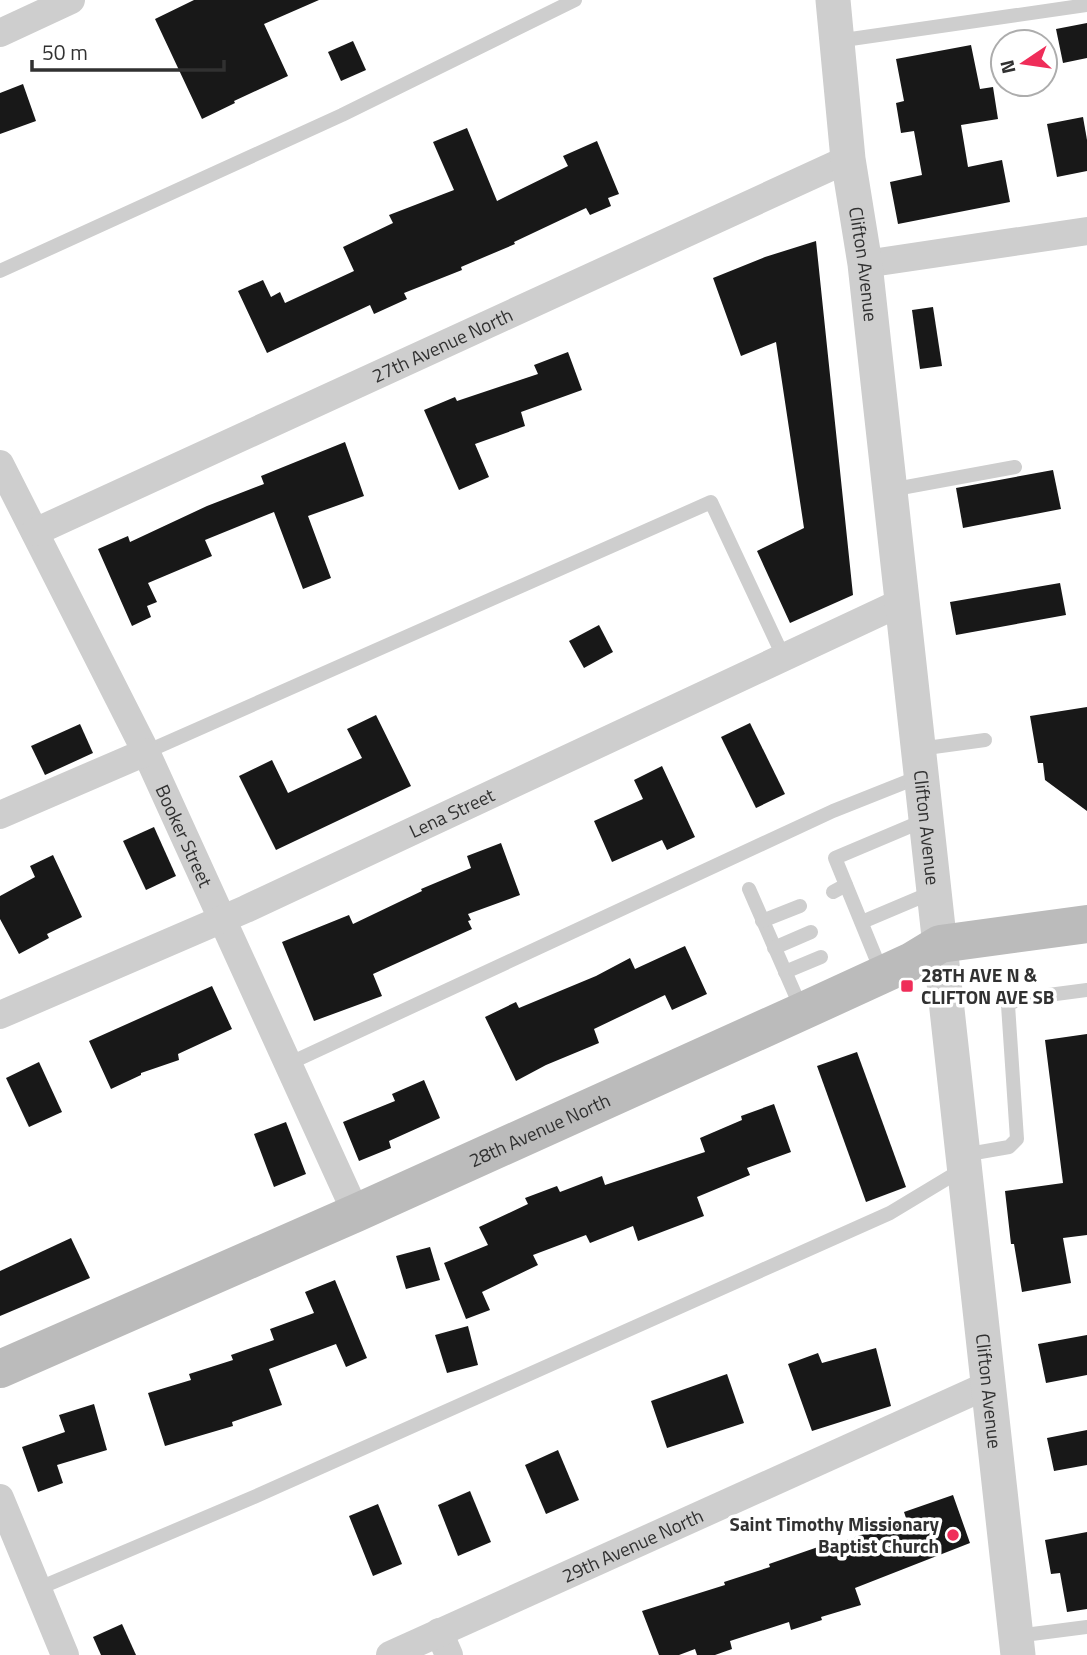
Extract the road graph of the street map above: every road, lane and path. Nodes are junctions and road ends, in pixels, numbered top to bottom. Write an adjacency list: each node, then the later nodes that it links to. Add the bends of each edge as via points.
1 (71, 0): 5 (street)
2 (575, 0): 10 (lane, via 342,115)
3 (833, 0): 6 (street, Clifton Avenue)
4 (1087, 5): 6 (lane)
5 (0, 33)
6 (837, 41): 7 (street, Clifton Avenue)
7 (848, 159): 9 (street, Clifton Avenue); 14 (street, 27th Avenue North)
8 (1087, 231): 9 (street)
9 (865, 264): 13 (street, Clifton Avenue)
10 (0, 271)
11 (0, 464): 14 (street, Booker Street)
12 (1015, 467): 13 (lane)
13 (890, 490): 15 (street, Clifton Avenue)
14 (35, 532): 18 (street, Booker Street)
15 (902, 602): 16 (street, Lena Street); 19 (street, Clifton Avenue)
16 (784, 658): 18 (lane, via 711,502); 25 (street, Lena Street)
17 (985, 740): 19 (lane)
18 (146, 752): 20 (street); 25 (street, Booker Street)
19 (920, 762): 21 (street, Clifton Avenue); 38 (lane, via 832,811)
20 (1, 811)
21 (926, 820): 23 (street, Clifton Avenue); 28 (lane, via 835,858 840,888)
22 (749, 888): 26 (lane)
23 (934, 891): 28 (lane); 30 (street, Clifton Avenue)
24 (800, 906): 26 (lane)
25 (222, 920): 37 (street, Lena Street); 38 (street, Booker Street)
26 (762, 921): 31 (lane)
27 (1087, 924): 30 (main road, 28th Avenue North)
28 (858, 925): 34 (lane)
29 (811, 932): 31 (lane)
30 (940, 944): 34 (main road, 28th Avenue North); 39 (street, Clifton Avenue)
31 (774, 948): 33 (lane)
32 (821, 957): 33 (lane)
33 (785, 972): 36 (lane)
34 (882, 973): 36 (main road, 28th Avenue North)
35 (1087, 990): 39 (lane, via 1018,999 1007,1005 1017,1139 1009,1147)
36 (803, 1011): 40 (main road, 28th Avenue North)
37 (0, 1016)
38 (288, 1064): 40 (street, Booker Street)
39 (964, 1161): 42 (street, Clifton Avenue); 44 (lane, via 890,1213)
40 (356, 1213): 41 (main road, 28th Avenue North)
41 (0, 1369)
42 (988, 1385): 46 (street, 29th Avenue North); 47 (street, Clifton Avenue)
43 (0, 1498): 44 (street)
44 (37, 1589): 48 (street)
45 (1087, 1627): 47 (lane)
46 (444, 1644): 49 (street, 29th Avenue North)
47 (1017, 1645)
48 (65, 1655)
49 (390, 1655)

